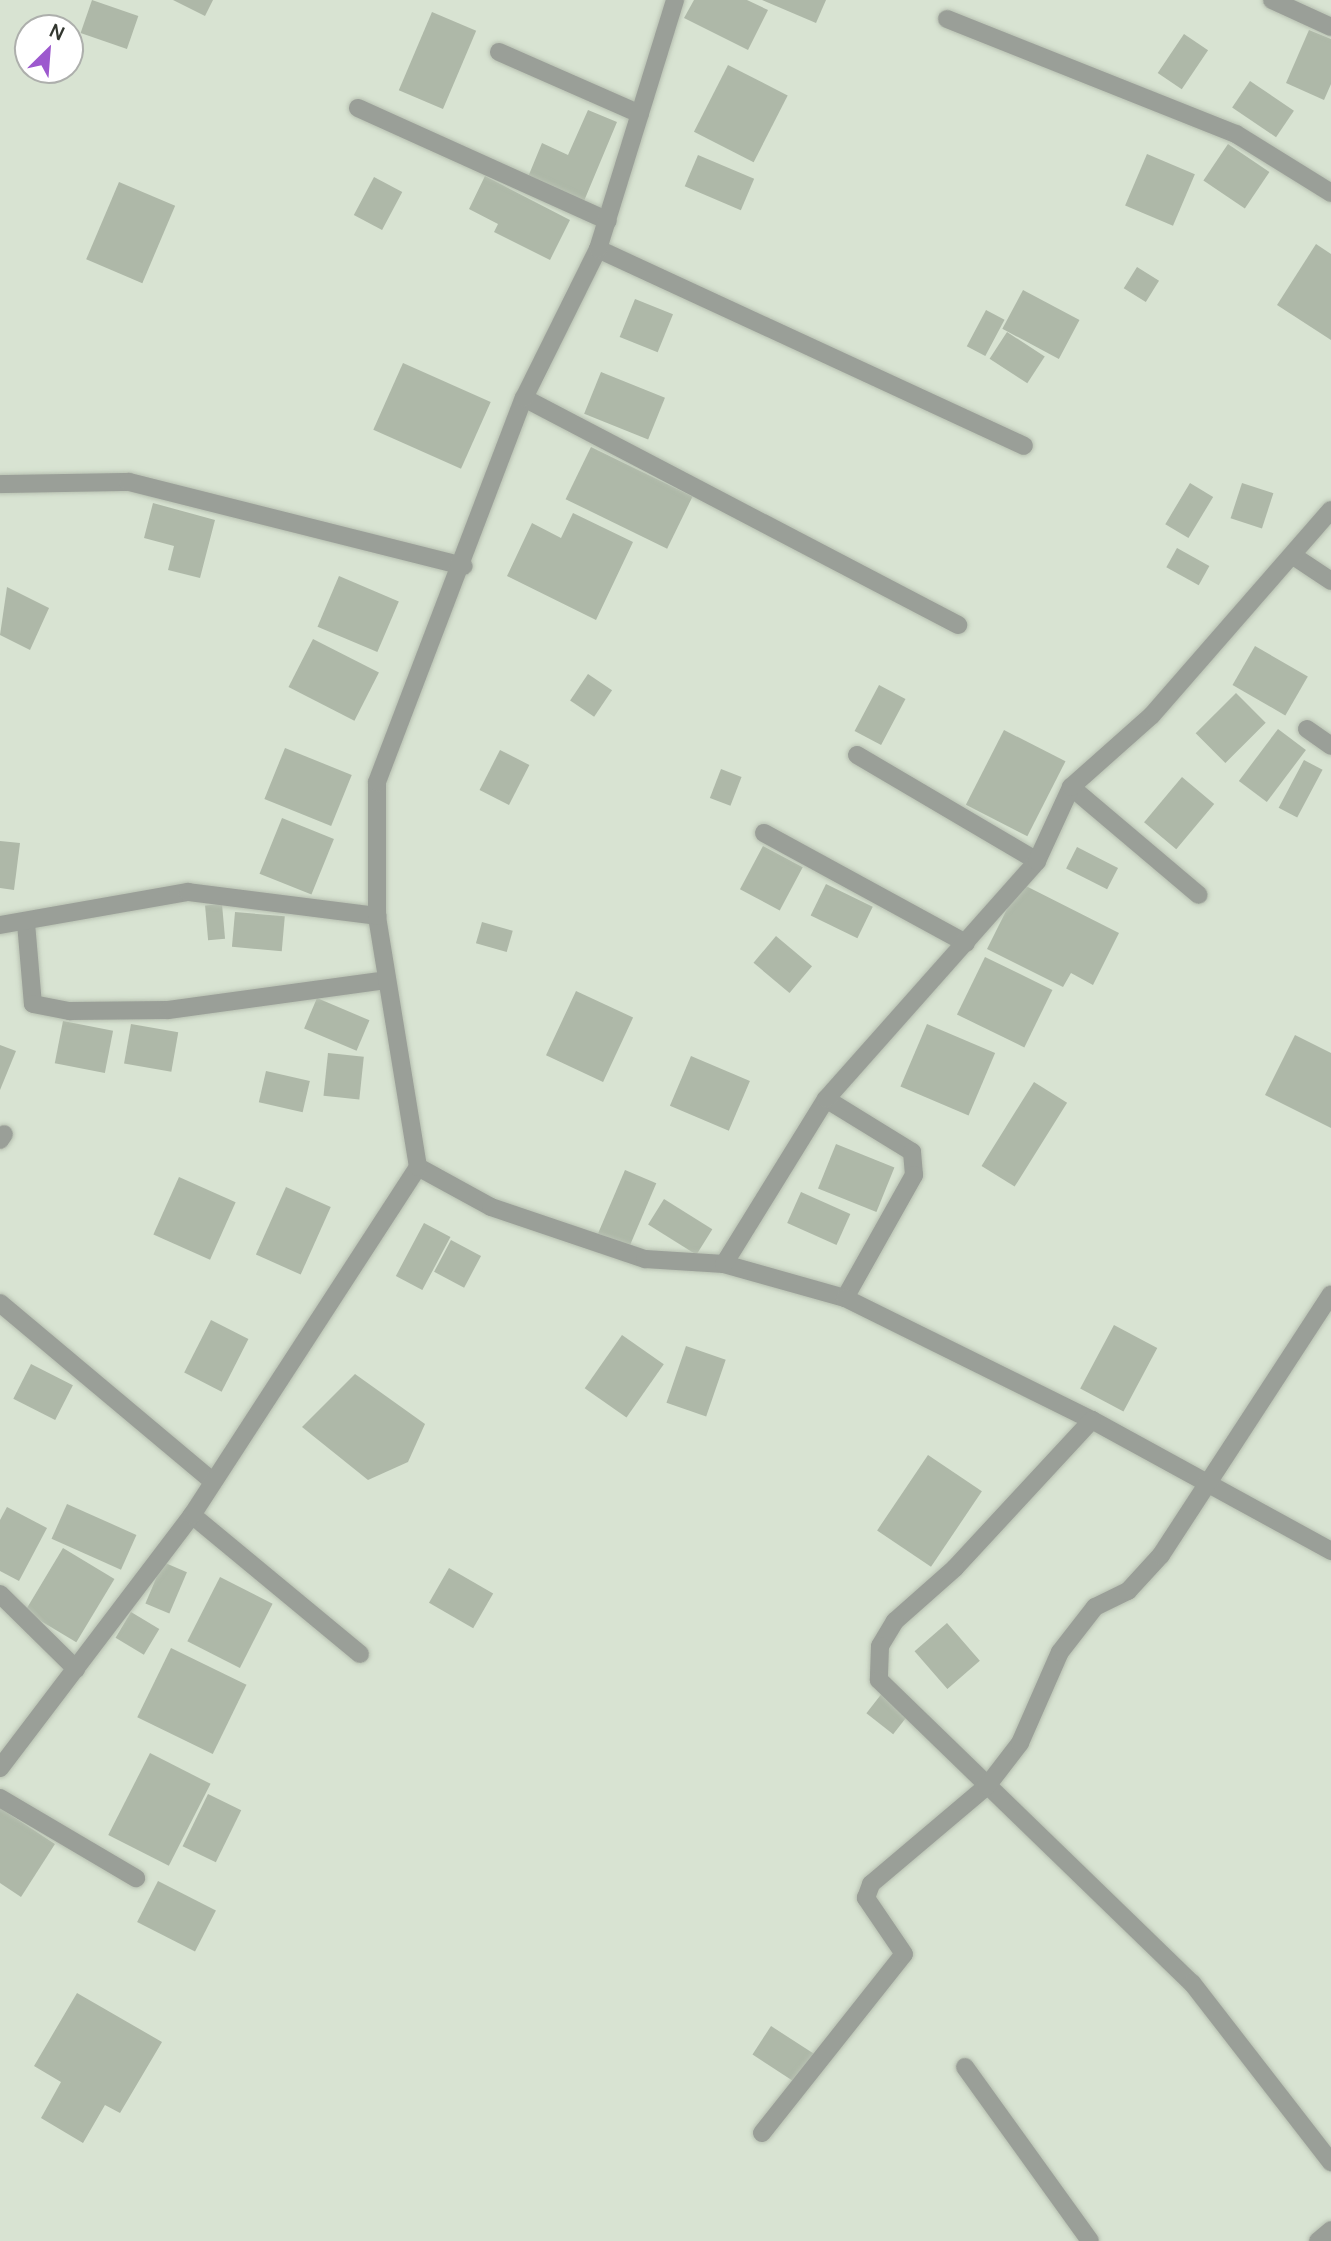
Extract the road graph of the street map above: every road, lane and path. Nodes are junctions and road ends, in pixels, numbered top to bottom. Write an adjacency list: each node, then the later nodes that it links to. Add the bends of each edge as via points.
1 (674, 0): 7 (street)
2 (1272, 0): 4 (street)
3 (947, 19): 8 (street, via 1236,134)
4 (1331, 27)
5 (499, 52): 7 (street)
6 (358, 108): 9 (street)
7 (640, 114): 9 (street)
8 (1331, 193)
9 (608, 221): 10 (street)
10 (598, 249): 11 (street); 12 (street)
11 (524, 398): 16 (street); 18 (street)
12 (1024, 446)
13 (0, 484): 16 (street, via 129,482)
14 (1331, 510): 15 (street)
15 (1295, 556): 17 (street); 22 (street, via 1152,715)
16 (464, 566): 26 (street, via 377,782)
17 (1331, 581)
18 (958, 625)
19 (1307, 729): 20 (street)
20 (1331, 746)
21 (857, 755): 24 (street)
22 (1071, 787): 24 (street); 25 (street)
23 (764, 833): 29 (street)
24 (1037, 861): 29 (street)
25 (1199, 895)
26 (377, 916): 27 (street, via 188,892); 30 (street)
27 (26, 923): 28 (street); 30 (street, via 33,1004 70,1011 168,1010)
28 (0, 925)
29 (966, 943): 31 (street)
30 (386, 980): 32 (street)
31 (826, 1099): 33 (street); 35 (street, via 912,1152 914,1175)
32 (418, 1167): 33 (street, via 491,1207 645,1259); 39 (street)
33 (724, 1264): 35 (street)
34 (1331, 1294): 38 (street)
35 (845, 1298): 37 (street)
36 (0, 1303): 39 (street)
37 (1092, 1420): 38 (street); 46 (street, via 955,1568 895,1621 880,1646 879,1680)
38 (1204, 1480): 41 (street); 46 (street, via 1161,1555 1128,1591 1095,1607 1060,1651 1020,1743)
39 (213, 1482): 40 (street)
40 (192, 1515): 43 (street); 44 (street)
41 (1331, 1551)
42 (0, 1594): 44 (street)
43 (360, 1654)
44 (76, 1669): 45 (street)
45 (0, 1768)
46 (987, 1786): 50 (street, via 871,1884 866,1898 904,1954); 51 (street, via 1192,1983)
47 (0, 1798): 48 (street)
48 (136, 1878)
49 (965, 2067): 53 (street)
50 (762, 2133)
51 (1331, 2162)
52 (1331, 2230): 54 (street)
53 (1090, 2241)
54 (1318, 2241)

